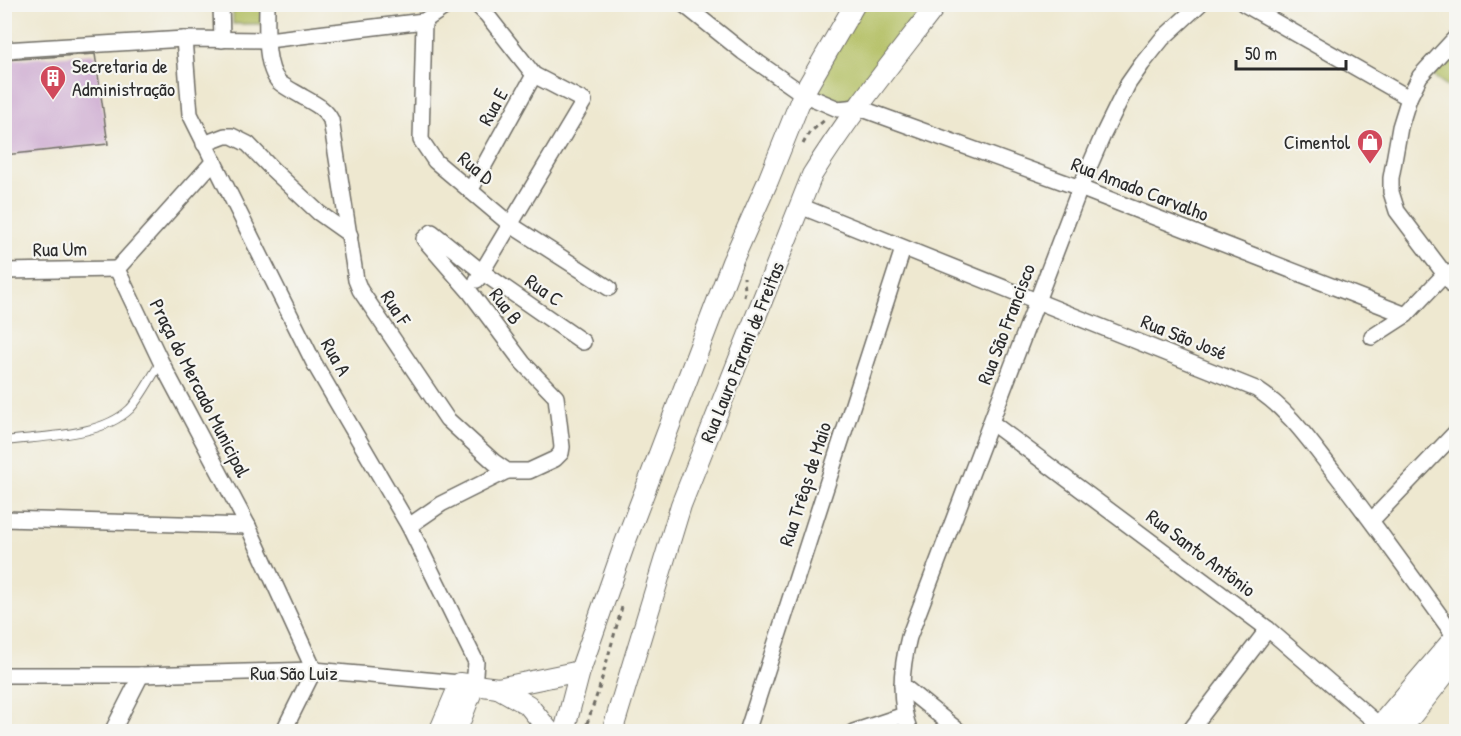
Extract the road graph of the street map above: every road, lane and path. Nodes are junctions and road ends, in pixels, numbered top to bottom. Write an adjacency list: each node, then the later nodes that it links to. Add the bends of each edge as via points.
1 (221, 4): 13 (street)
2 (267, 4): 14 (street, Rua F)
3 (448, 4): 10 (street)
4 (476, 4): 16 (street)
5 (683, 4): 17 (street, Rua Amado Carvalho)
6 (855, 4): 17 (street, Rua Lauro Farani de Freitas)
7 (937, 4): 19 (street, Rua Lauro Farani de Freitas)
8 (1200, 4): 23 (street, Rua São Francisco, via 1162,39 1128,84)
9 (1244, 4): 18 (street)
10 (424, 21): 14 (street); 24 (street, Rua D, via 421,140 435,161)
11 (1456, 36): 18 (street, via 1420,76)
12 (184, 39): 13 (street); 15 (street); 20 (street, Rua A, via 190,114)
13 (222, 40): 14 (street)
14 (268, 40): 27 (street, Rua F, via 270,65 278,79 322,108 332,120)
15 (4, 50)
16 (534, 75): 24 (street, Rua E); 26 (street, via 584,101)
17 (803, 94): 19 (street, Rua Amado Carvalho); 57 (street, Rua Lauro Farani de Freitas, via 690,367)
18 (1409, 98): 31 (street, via 1400,127 1391,192 1397,211)
19 (847, 108): 21 (path, via 808,133); 23 (street, Rua Amado Carvalho); 25 (street, Rua Lauro Farani de Freitas)
20 (204, 144): 22 (street, Rua A); 27 (street, via 232,136 248,144 319,213)
21 (800, 150)
22 (214, 161): 30 (street); 51 (street, Rua A, via 314,363)
23 (1080, 188): 39 (street, Rua São Francisco); 40 (street, Rua Amado Carvalho)
24 (470, 190): 26 (street, Rua D)
25 (800, 206): 29 (street, Rua São José); 73 (street, Rua Lauro Farani de Freitas, via 681,505)
26 (511, 225): 33 (street); 35 (street, Rua D)
27 (350, 235): 47 (street, Rua F, via 356,280 367,303 447,419)
28 (424, 239): 33 (street, Rua C, via 432,232); 37 (street, Rua B)
29 (903, 249): 39 (street, Rua São José); 74 (street, Rua Trêqs de Maio)
30 (117, 269): 32 (street, Rua Um); 43 (street, Praça do Mercado Municipal)
31 (1450, 269): 36 (street); 40 (street)
32 (4, 271)
33 (482, 272): 37 (street); 42 (street, Rua C)
34 (744, 274): 38 (path)
35 (609, 288)
36 (1456, 290)
37 (470, 292): 47 (street, Rua B, via 523,363 556,397 561,453 529,471)
38 (743, 300)
39 (1037, 301): 44 (street, Rua São Francisco); 49 (street, Rua São José, via 1256,388 1284,410)
40 (1406, 315): 41 (street)
41 (1372, 337)
42 (583, 342)
43 (161, 362): 46 (lane, via 131,407 117,420 78,432); 50 (street, Praça do Mercado Municipal)
44 (992, 423): 53 (street, Rua Santo Antônio); 61 (street, Rua São Francisco, via 909,637 902,662)
45 (1456, 432): 49 (street)
46 (4, 441)
47 (507, 471): 51 (street, via 441,504)
48 (4, 519): 50 (street)
49 (1371, 520): 54 (street, Rua São José)
50 (248, 526): 56 (street, Praça do Mercado Municipal)
51 (409, 526): 60 (street, Rua A, via 476,662)
52 (622, 604): 72 (path)
53 (1268, 629): 65 (street, Rua Santo Antônio); 78 (street)
54 (1456, 637): 65 (street)
55 (1456, 660): 79 (street)
56 (314, 670): 59 (street, Rua São Luiz); 60 (street, Rua São Luiz); 67 (street)
57 (580, 671): 62 (street, Rua São Luiz); 71 (street, Rua Lauro Farani de Freitas)
58 (4, 675): 59 (street, Rua São Luiz)
59 (141, 675): 66 (street)
60 (467, 684): 62 (street, Rua São Luiz); 68 (street); 69 (street)
61 (902, 685): 63 (street); 64 (street)
62 (498, 688): 70 (street, via 528,705)
63 (904, 715): 75 (street); 76 (street)
64 (944, 726): 77 (street)
65 (1380, 729)
66 (112, 732)
67 (283, 732)
68 (439, 732)
69 (456, 732)
70 (550, 732)
71 (564, 732)
72 (584, 732)
73 (612, 732)
74 (747, 732)
75 (854, 732)
76 (910, 732)
77 (960, 732)
78 (1189, 732)
79 (1399, 732)

